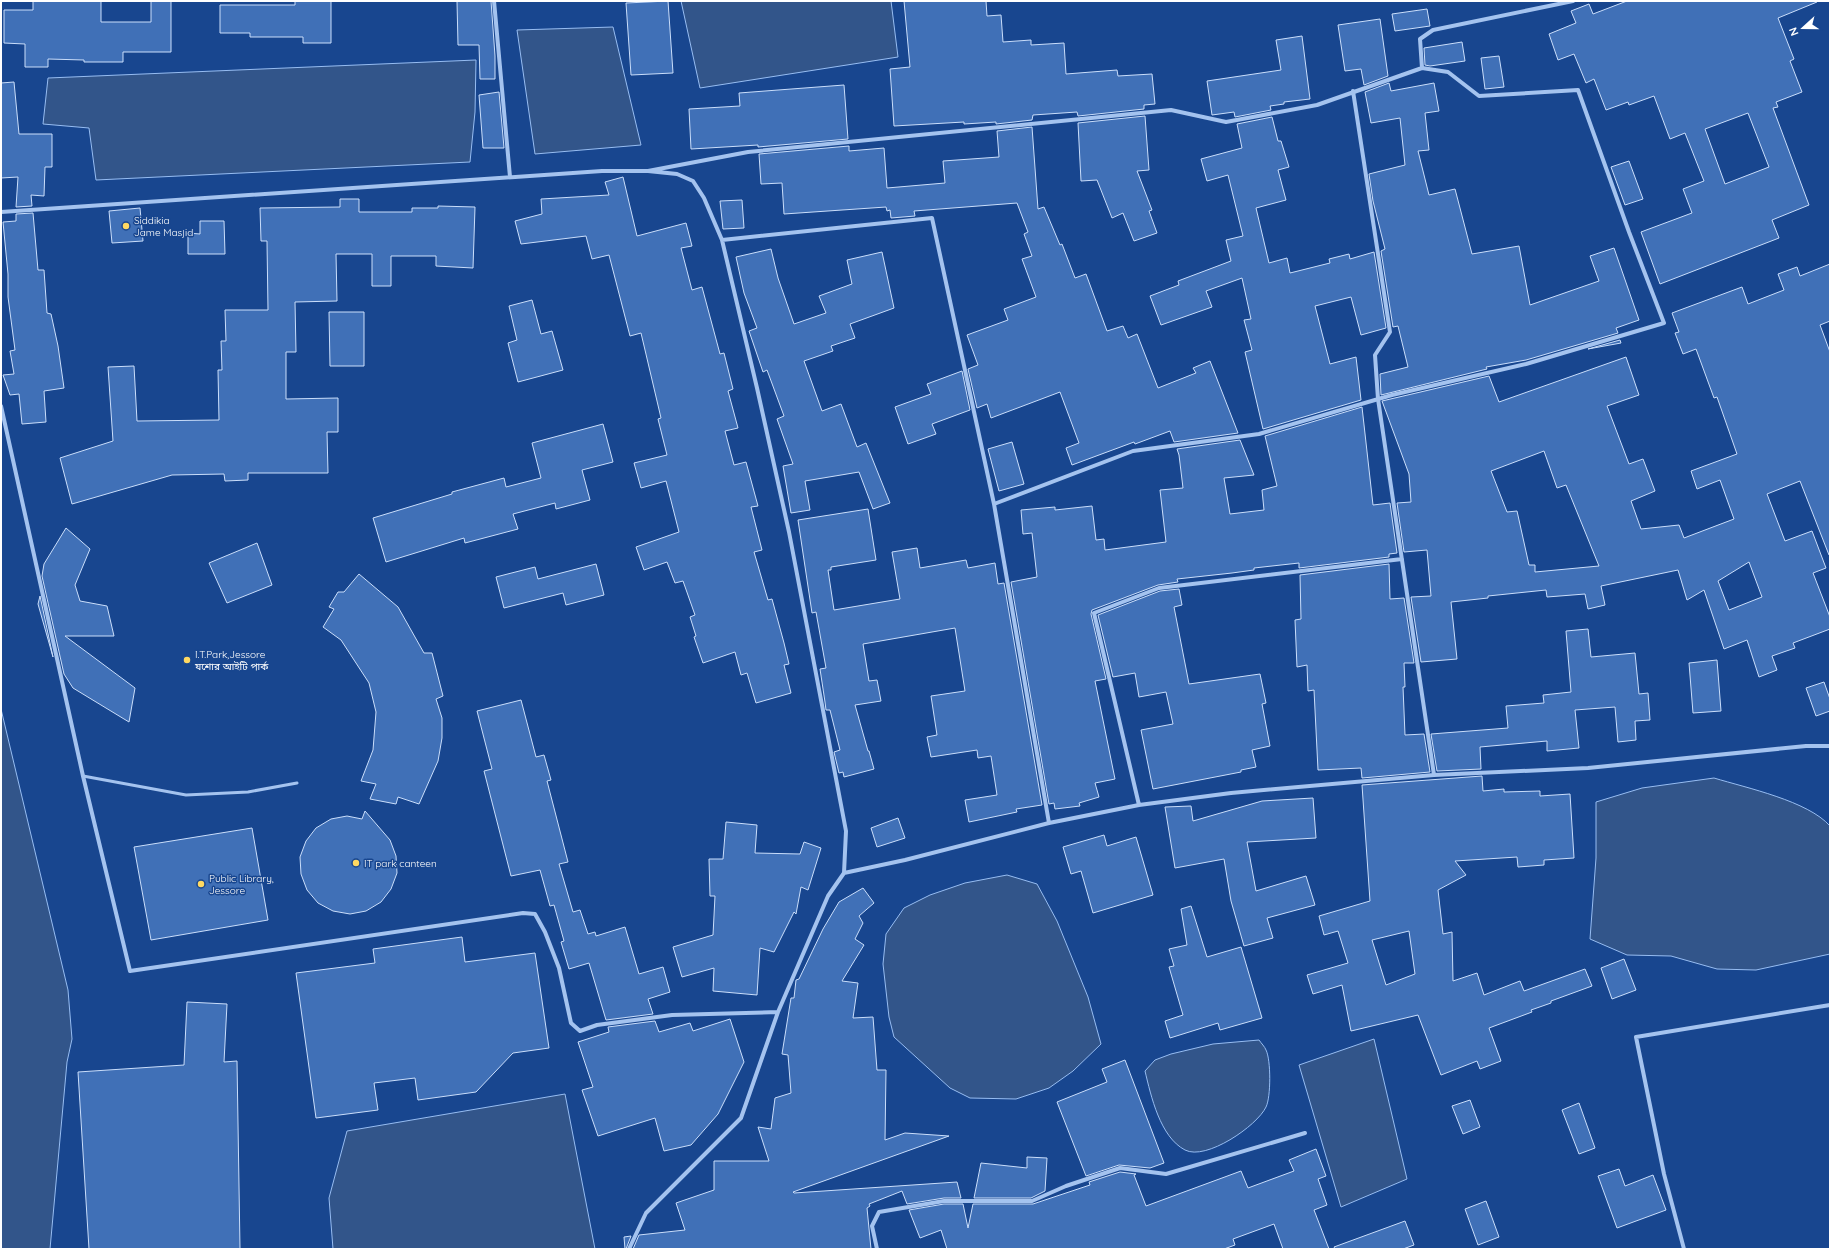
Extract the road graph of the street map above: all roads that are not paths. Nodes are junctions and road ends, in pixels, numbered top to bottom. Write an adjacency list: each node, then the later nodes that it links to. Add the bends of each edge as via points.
1 (494, 1): 6 (street)
2 (1573, 1): 3 (street, via 1433,30 1420,39)
3 (1422, 68): 4 (street); 9 (street, via 1448,72 1479,96 1578,90 1664,323 1526,364)
4 (1352, 91): 5 (street, via 1317,105 1226,122 1171,110 748,152); 9 (street, via 1390,332 1375,354)
5 (648, 171): 6 (street); 8 (street, via 677,174 693,181 704,198)
6 (510, 177): 7 (street)
7 (1, 212)
8 (722, 240): 11 (street, via 932,218); 19 (street, via 790,540 846,831)
9 (1378, 399): 11 (street, via 1259,434 1133,450); 12 (street)
10 (1, 406): 15 (street)
11 (994, 504): 18 (street)
12 (1402, 559): 14 (street); 17 (street, via 1159,588 1094,613)
13 (1830, 746): 14 (street, via 1806,746 1588,768)
14 (1434, 775): 17 (street, via 1231,793)
15 (83, 776): 16 (lane, via 186,795 248,792); 21 (street, via 130,971 515,914 535,914 559,968 571,1023 580,1031 597,1025 672,1015)
16 (297, 783)
17 (1139, 805): 18 (street)
18 (1049, 823): 19 (street)
19 (844, 873): 21 (street, via 828,896)
20 (1830, 1005): 25 (street, via 1636,1037 1664,1174)
21 (778, 1012): 23 (street, via 741,1118 646,1213)
22 (1305, 1133): 24 (street, via 1166,1174 1120,1168 1066,1186 1032,1201 944,1201 879,1212 872,1226)
23 (629, 1249)
24 (877, 1249)
25 (1684, 1249)

